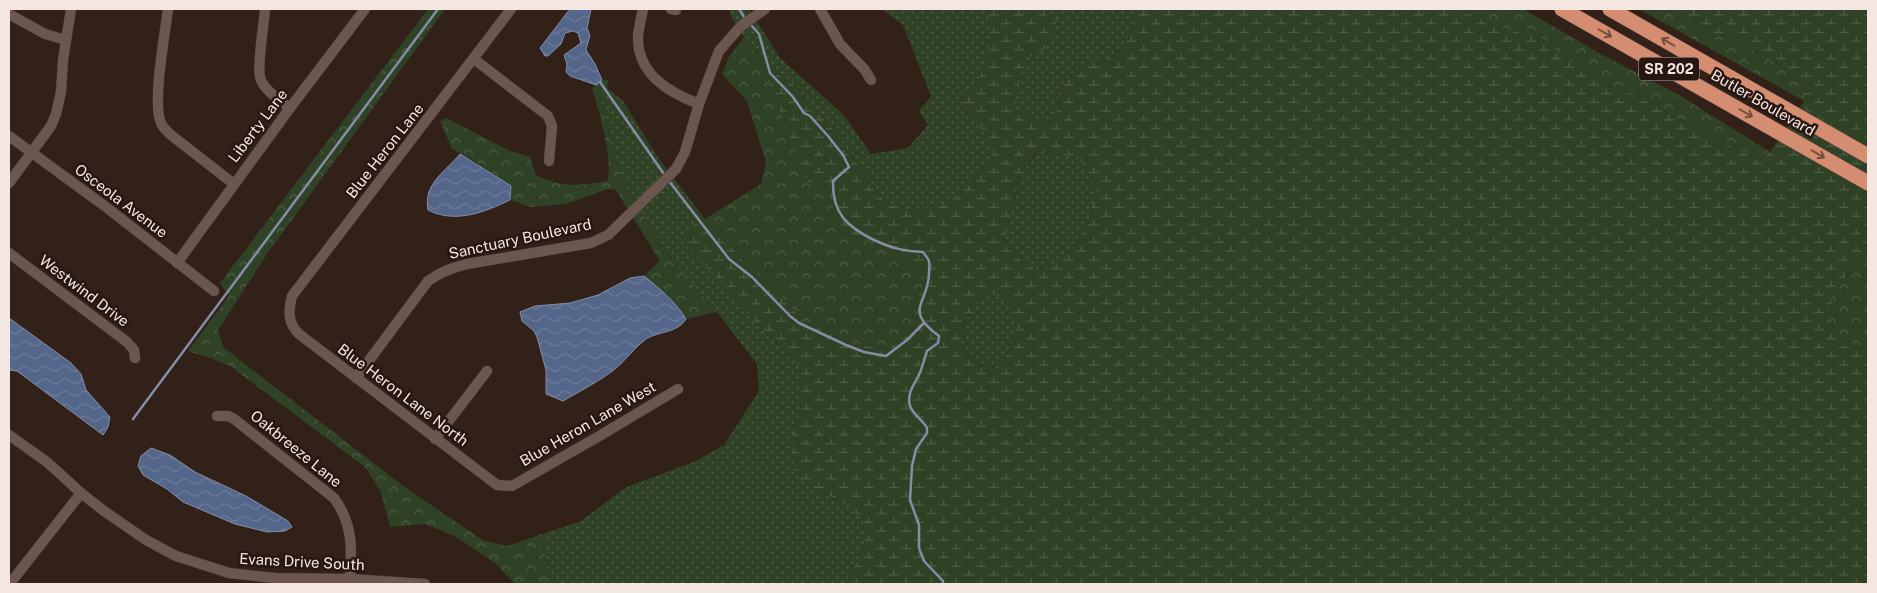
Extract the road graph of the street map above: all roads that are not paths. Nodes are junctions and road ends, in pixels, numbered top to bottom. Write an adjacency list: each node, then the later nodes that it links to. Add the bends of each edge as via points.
1 (71, 9): 12 (street)
2 (168, 9): 23 (street, via 159,86 160,122 171,135)
3 (265, 9): 16 (street, via 260,77)
4 (366, 9): 16 (street, Liberty Lane)
5 (511, 9): 13 (street, Blue Heron Lane)
6 (643, 9): 15 (street, via 638,37 641,56 650,75 682,98)
7 (766, 9): 15 (street, Sanctuary Boulevard, via 741,26 719,51)
8 (820, 9): 14 (street, via 840,44)
9 (1562, 9): 22 (highway, Butler Boulevard / SR 202, one-way to 22)
10 (1610, 9): 19 (highway, Butler Boulevard / SR 202, one-way to 10)
11 (9, 14): 12 (street, via 45,34)
12 (66, 40): 18 (street, via 56,114)
13 (474, 60): 20 (street, via 548,116 552,126); 27 (street, Blue Heron Lane, via 292,296)
14 (871, 80)
15 (699, 104): 30 (street, Sanctuary Boulevard, via 685,152 676,169 608,235 591,243 467,264 438,274 428,282)
16 (290, 108): 23 (street, Liberty Lane)
17 (9, 136): 18 (street, Osceola Avenue)
18 (32, 153): 21 (street); 25 (street, Osceola Avenue)
19 (1868, 156)
20 (549, 161)
21 (9, 183)
22 (1868, 183)
23 (234, 184): 25 (street, Liberty Lane)
24 (9, 252): 28 (street, Westwind Drive, via 127,342 134,350)
25 (177, 263): 26 (street, Osceola Avenue)
26 (214, 290)
27 (289, 313): 30 (street, Blue Heron Lane North, via 293,327 300,334)
28 (135, 358)
29 (487, 371): 34 (street)
30 (356, 378): 34 (street, Blue Heron Lane North)
31 (678, 389): 35 (street, Blue Heron Lane West)
32 (216, 416): 37 (street, Oakbreeze Lane, via 228,416 234,420 334,498 345,515 351,538)
33 (9, 435): 36 (street, Evans Drive South, via 47,462)
34 (435, 439): 35 (street, Blue Heron Lane North, via 497,485)
35 (512, 486)
36 (81, 493): 38 (street); 39 (street, Evans Drive South, via 146,540 176,556 229,573)
37 (350, 579): 39 (street, Evans Drive South); 40 (street, Evans Drive South)
38 (12, 581)
39 (275, 581)
40 (425, 584)

